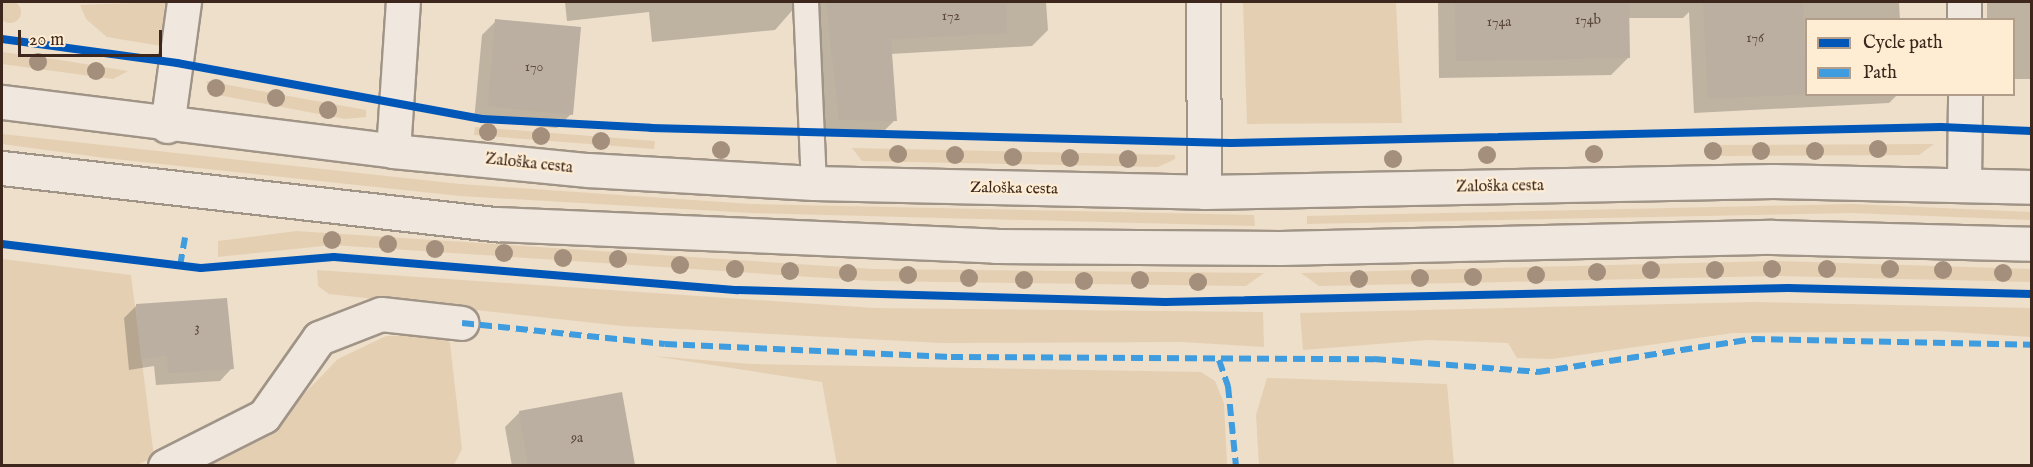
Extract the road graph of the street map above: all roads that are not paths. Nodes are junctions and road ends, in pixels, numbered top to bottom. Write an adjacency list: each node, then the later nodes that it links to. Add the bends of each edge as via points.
1 (184, 2): 9 (main road)
2 (402, 2): 10 (main road)
3 (806, 2): 13 (lane)
4 (1203, 2): 15 (main road)
5 (1964, 2): 6 (main road)
6 (1964, 18)
7 (1965, 96): 12 (main road)
8 (2, 102): 9 (main road, Zaloška cesta)
9 (167, 126): 10 (main road, Zaloška cesta)
10 (393, 151): 13 (main road, Zaloška cesta, via 588,170)
11 (2, 168): 16 (main road, via 497,224 939,244 1280,248 1772,237)
12 (1964, 182): 14 (main road, Zaloška cesta); 15 (main road, Zaloška cesta)
13 (814, 183): 15 (main road, Zaloška cesta)
14 (2031, 187)
15 (1204, 192)
16 (2031, 244)
17 (462, 323): 18 (main road, via 381,314 319,339 264,416)
18 (165, 465)

